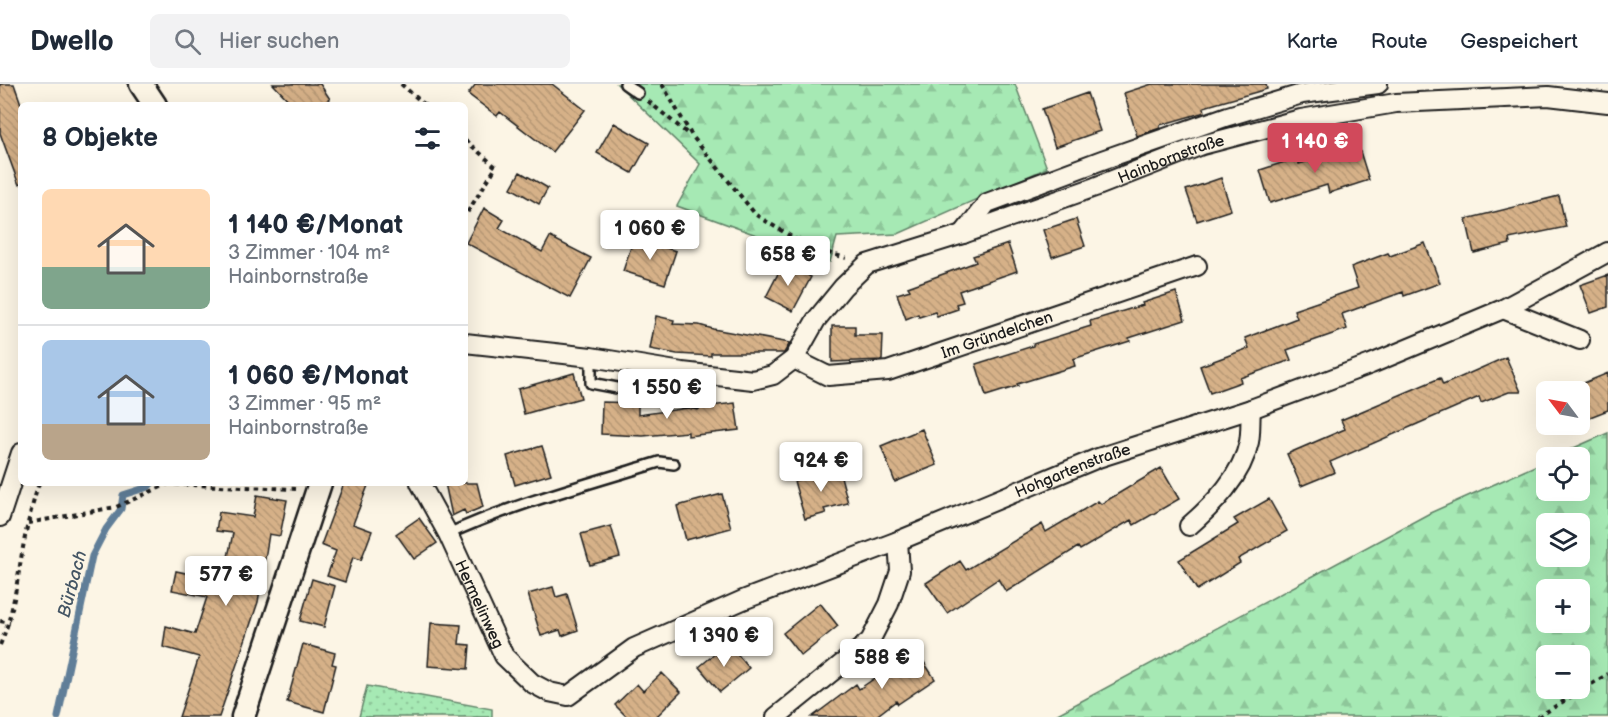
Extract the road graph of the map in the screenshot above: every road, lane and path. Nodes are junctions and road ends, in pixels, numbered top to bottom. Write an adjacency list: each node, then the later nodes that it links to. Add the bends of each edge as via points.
1 (141, 84): 8 (street)
2 (401, 84): 9 (path)
3 (625, 84): 6 (lane)
4 (662, 84): 10 (path)
5 (1378, 84): 13 (street, Hainbornstraße, via 1302,94 1091,164 987,203)
6 (638, 93): 10 (path)
7 (1605, 101): 13 (street, Hainbornstraße, via 1548,96 1396,103 1301,119 1202,145)
8 (153, 102)
9 (422, 102)
10 (692, 136): 15 (path, via 756,215 808,247)
11 (468, 143): 12 (path, via 496,167)
12 (468, 211)
13 (963, 234): 15 (street, Hainbornstraße)
14 (1608, 252): 17 (street, Hohgartenstraße)
15 (867, 264): 21 (street, Hainbornstraße, via 816,320)
16 (1197, 266): 21 (street, Im Gründelchen, via 888,371 828,376)
17 (1503, 309): 18 (street); 23 (street, Hohgartenstraße)
18 (1580, 340)
19 (468, 343): 20 (street, Hainbornstraße)
20 (591, 357): 21 (street, Hainbornstraße, via 753,380 773,375); 22 (lane, via 591,384)
21 (794, 359)
22 (696, 403)
23 (1251, 409): 33 (street, via 1249,442 1238,469 1216,501); 35 (street, Hohgartenstraße, via 1098,458)
24 (18, 462): 31 (street)
25 (674, 464): 34 (lane, via 659,462 549,495)
26 (38, 486): 32 (path)
27 (163, 486): 32 (path, via 116,507)
28 (218, 486): 30 (path)
29 (422, 486): 34 (street, Hermelinweg)
30 (318, 488): 41 (street)
31 (0, 517)
32 (27, 523): 37 (path)
33 (1190, 526)
34 (448, 534): 40 (street, Hermelinweg, via 504,656 532,684)
35 (898, 541): 40 (street, Hohgartenstraße, via 743,600 634,648); 42 (street, via 900,571 870,641)
36 (0, 621): 37 (path)
37 (10, 622): 38 (path)
38 (0, 645)
39 (1608, 674): 43 (path)
40 (568, 696)
41 (243, 717)
42 (776, 717)
43 (1538, 717)

